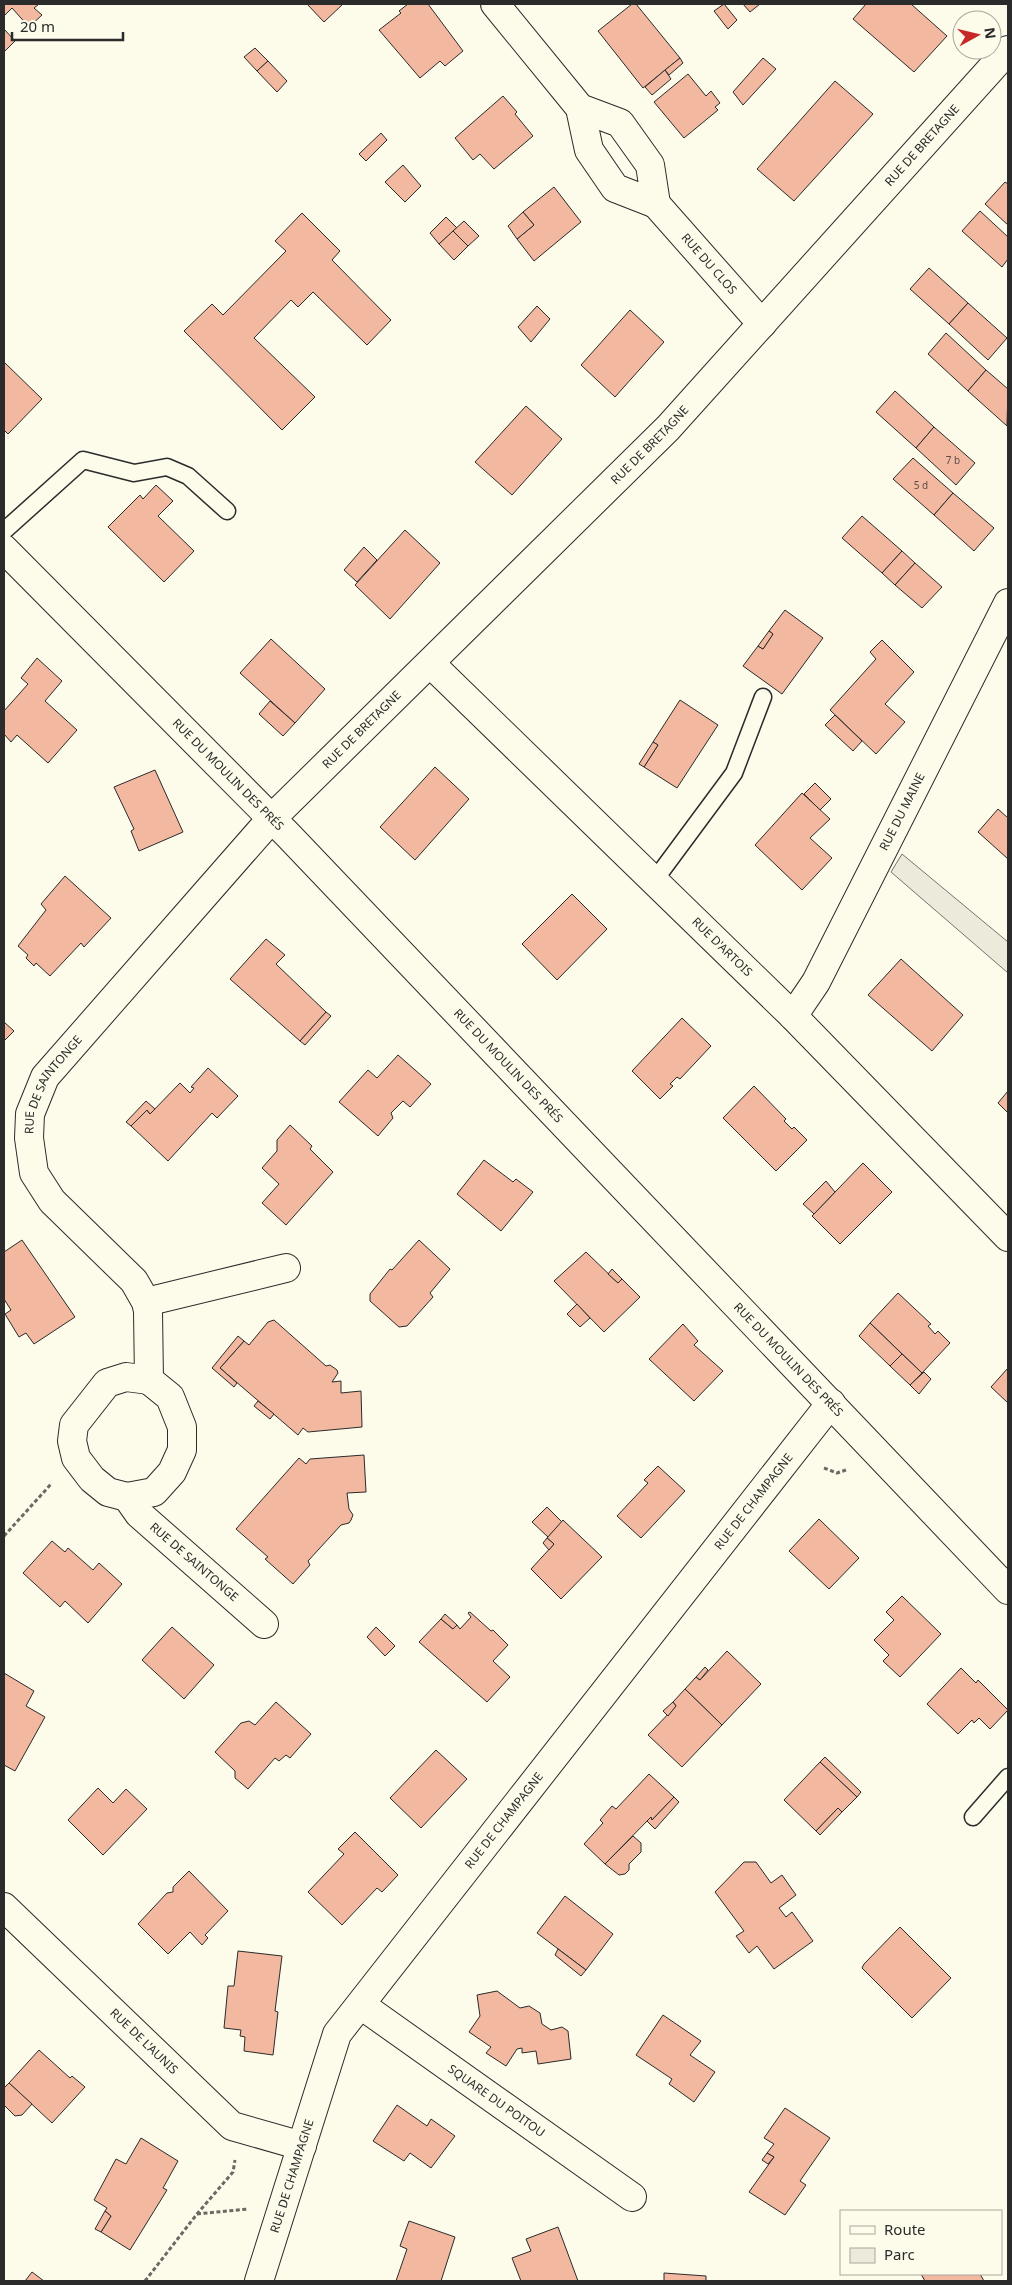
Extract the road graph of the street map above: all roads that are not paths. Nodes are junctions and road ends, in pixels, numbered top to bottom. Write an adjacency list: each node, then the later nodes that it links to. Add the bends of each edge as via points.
1 (495, 4): 3 (street, RUE DU CLOS)
2 (1008, 50): 5 (street, RUE DE BRETAGNE)
3 (580, 108): 4 (street, RUE DU CLOS, via 589,150 614,188); 4 (street, via 620,123 650,165)
4 (656, 204): 5 (street, RUE DU CLOS)
5 (762, 324): 10 (street, RUE DE BRETAGNE, via 638,459)
6 (227, 511): 7 (lane, via 188,476 167,468 134,472 83,460)
7 (4, 531)
8 (4, 549): 12 (street, RUE DU MOULIN DES PRÉS)
9 (1008, 603): 14 (street, RUE DU MAINE, via 816,982)
10 (431, 664): 12 (street, RUE DE BRETAGNE); 13 (street, RUE D'ARTOIS)
11 (762, 697): 13 (lane, via 734,773)
12 (271, 820): 17 (street, RUE DE SAINTONGE, via 45,1076 30,1114 29,1138 38,1180 52,1202 134,1281); 19 (street, RUE DU MOULIN DES PRÉS)
13 (654, 881): 14 (street, RUE D'ARTOIS)
14 (793, 1016): 15 (street, RUE D'ARTOIS)
15 (1008, 1237)
16 (286, 1268): 17 (street)
17 (146, 1302): 18 (street, RUE DE SAINTONGE)
18 (149, 1380): 20 (street, via 170,1397 182,1427 182,1450 172,1472 154,1492); 20 (street, via 126,1377 107,1383 74,1425 72,1441 76,1458 92,1479 108,1492)
19 (830, 1404): 21 (street, RUE DU MOULIN DES PRÉS); 26 (street, RUE DE CHAMPAGNE)
20 (127, 1497): 22 (street, RUE DE SAINTONGE, via 139,1514)
21 (1008, 1590)
22 (264, 1624)
23 (1008, 1777): 24 (lane)
24 (973, 1817)
25 (4, 1907): 27 (street, RUE DE L'AUNIS, via 232,2126)
26 (361, 2004): 27 (street, RUE DE CHAMPAGNE, via 337,2034); 28 (street, SQUARE DU POITOU)
27 (302, 2146): 29 (street, RUE DE CHAMPAGNE)
28 (632, 2197)
29 (258, 2281)

